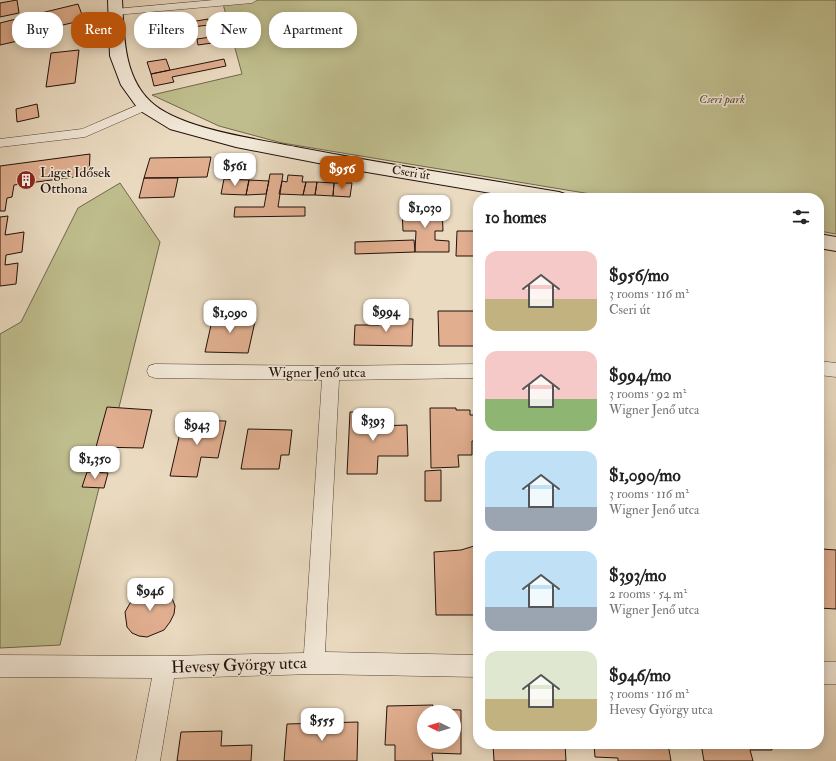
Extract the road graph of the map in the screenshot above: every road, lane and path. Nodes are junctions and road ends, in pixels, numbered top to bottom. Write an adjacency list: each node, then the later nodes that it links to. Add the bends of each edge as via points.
1 (252, 0): 2 (street)
2 (115, 6): 3 (street, Cseri út, via 118,56 129,85)
3 (145, 106): 4 (street, via 85,133); 5 (street, Cseri út, via 176,125 236,141)
4 (0, 143)
5 (529, 193)
6 (824, 242): 7 (street)
7 (836, 244)
8 (824, 369): 9 (street)
9 (836, 370)
10 (155, 371): 12 (street, Wigner Jenő utca)
11 (473, 371): 12 (street, Wigner Jenő utca)
12 (331, 373): 13 (street)
13 (314, 663): 15 (street, Hevesy György utca); 16 (street, Hevesy György utca)
14 (0, 666): 16 (street, Hevesy György utca)
15 (473, 666)
16 (165, 667): 19 (street)
17 (824, 673): 18 (street)
18 (836, 673)
19 (148, 761)

